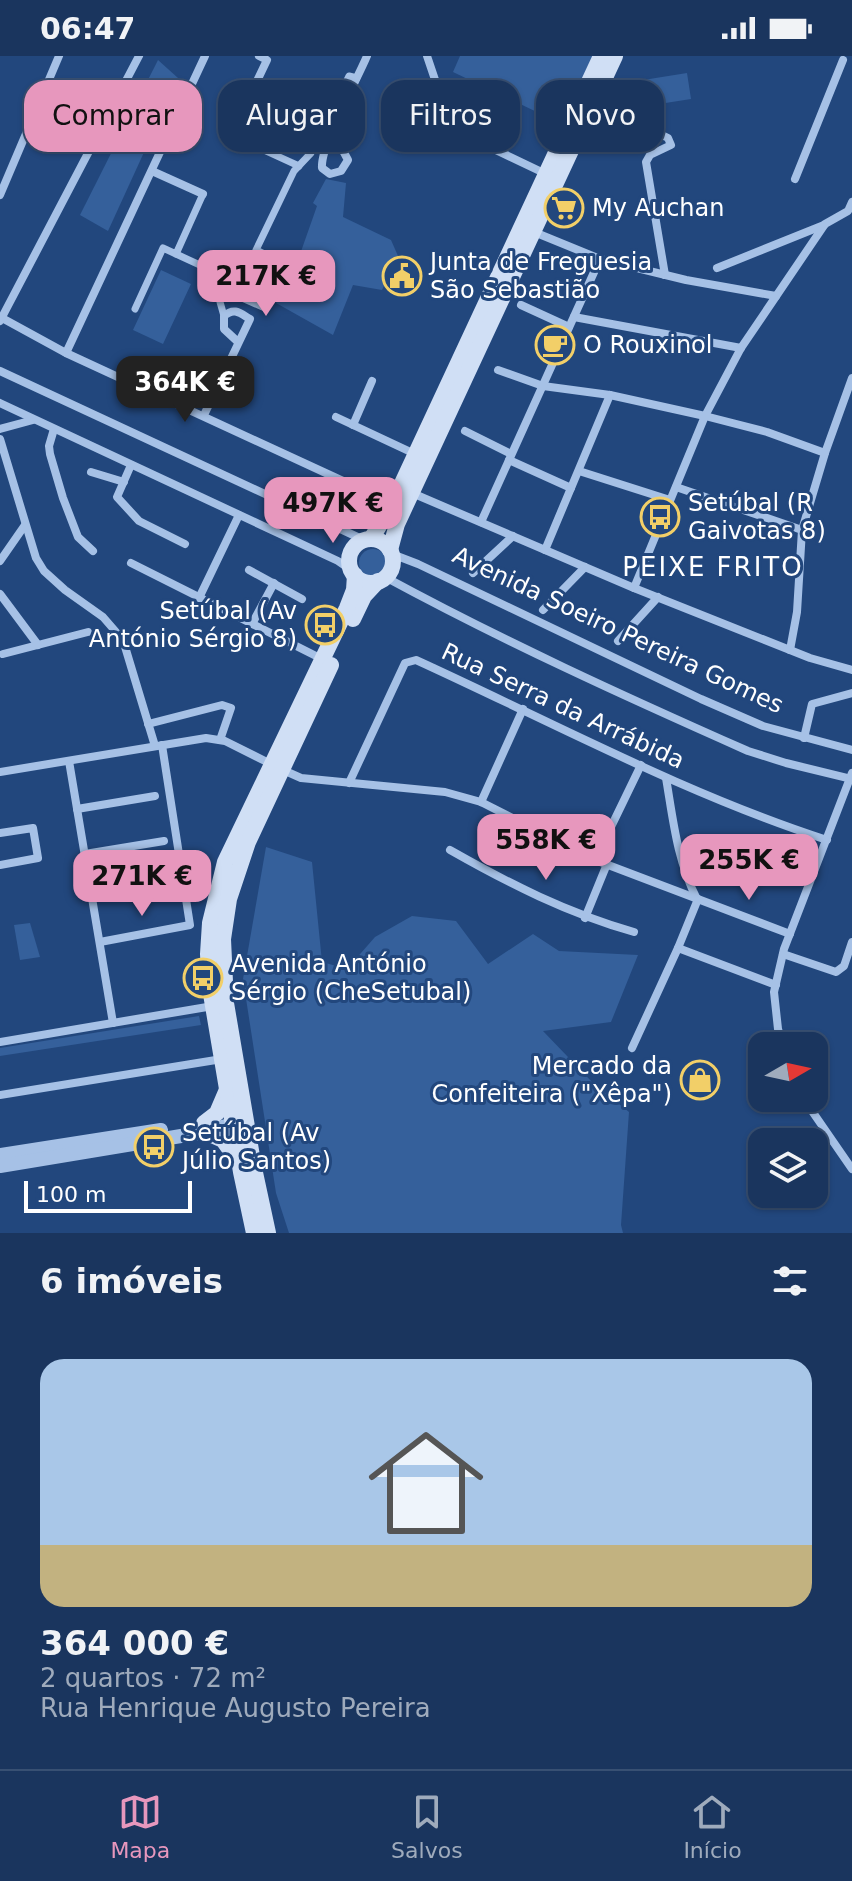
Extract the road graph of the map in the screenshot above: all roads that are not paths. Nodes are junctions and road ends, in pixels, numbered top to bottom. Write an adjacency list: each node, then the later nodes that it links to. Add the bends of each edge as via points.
1 (59, 56): 20 (street)
2 (139, 56): 34 (street)
3 (205, 56): 16 (street)
4 (259, 56): 11 (street, via 267,60)
5 (367, 56): 10 (street)
6 (427, 56): 17 (street, via 456,131)
7 (601, 56): 17 (main road)
8 (615, 56): 23 (main road)
9 (845, 60): 18 (street)
10 (357, 78): 15 (street, via 349,76 311,153)
11 (257, 80)
12 (333, 132): 12 (street, via 321,159 330,174 341,171 348,160)
13 (268, 152): 15 (street)
14 (656, 152): 27 (street, via 646,162)
15 (299, 166): 28 (street, via 256,250 287,265 277,287 265,308)
16 (152, 171): 19 (street); 38 (street)
17 (546, 174): 58 (main road)
18 (795, 179)
19 (203, 194): 24 (street)
20 (0, 195)
21 (852, 202): 22 (street, via 848,211)
22 (825, 224): 26 (street); 29 (street)
23 (534, 232): 25 (street); 66 (main road)
24 (176, 254): 28 (street, via 239,283); 31 (street, via 163,248)
25 (600, 259): 27 (street); 33 (street)
26 (717, 268)
27 (665, 275): 29 (street)
28 (233, 294): 32 (street, via 224,294 220,302)
29 (776, 296): 37 (street)
30 (521, 305): 35 (street)
31 (135, 309)
32 (224, 316): 36 (street, via 224,329); 36 (street, via 236,311 250,319)
33 (574, 317): 35 (street); 37 (street)
34 (1, 320): 38 (street)
35 (569, 327): 43 (street)
36 (238, 342): 46 (street)
37 (741, 348): 47 (street)
38 (66, 353): 46 (street)
39 (498, 370): 43 (street)
40 (0, 371): 74 (street, Avenida Soeiro Pereira Gomes)
41 (852, 378): 57 (street)
42 (372, 381): 51 (street)
43 (543, 386): 44 (street); 59 (street)
44 (610, 395): 47 (street); 61 (street)
45 (0, 403): 49 (street)
46 (204, 415): 68 (street, via 379,498)
47 (705, 416): 57 (street); 64 (street)
48 (336, 417): 51 (street)
49 (34, 419): 50 (street); 53 (street)
50 (14, 425): 52 (street); 56 (street)
51 (353, 425): 58 (street)
52 (0, 429)
53 (54, 429): 60 (street); 77 (street, via 49,450 63,498 78,537)
54 (465, 431): 59 (street)
55 (0, 439): 56 (street)
56 (5, 451): 71 (street)
57 (825, 453): 72 (street)
58 (415, 454): 68 (main road)
59 (510, 457): 65 (street); 70 (street)
60 (131, 465): 63 (street); 69 (street)
61 (579, 471): 65 (street); 67 (street)
62 (91, 472): 63 (street)
63 (124, 482): 75 (street, via 117,497 139,521)
64 (676, 487): 67 (street); 72 (street)
65 (571, 488): 76 (street)
66 (412, 493): 70 (street); 78 (main road)
67 (670, 500): 87 (street)
68 (388, 512): 74 (main road)
69 (239, 515): 83 (street); 90 (street)
70 (481, 522): 73 (street)
71 (25, 525): 79 (street); 103 (street, via 44,571 103,617 123,640)
72 (802, 530): 97 (street)
73 (513, 536): 76 (street); 84 (street)
74 (367, 540): 78 (main road, Avenida Soeiro Pereira Gomes, via 378,540); 83 (main road, via 352,549)
75 (185, 544)
76 (545, 550): 81 (street)
77 (93, 551)
78 (391, 552): 85 (main road, via 392,566); 104 (street, Avenida Soeiro Pereira Gomes, via 701,699)
79 (0, 561)
80 (131, 563): 90 (street)
81 (585, 567): 87 (street); 92 (street)
82 (249, 570): 86 (street)
83 (353, 573): 85 (main road, via 361,580); 99 (main road, via 354,590)
84 (473, 573)
85 (381, 579): 110 (main road, via 364,596); 112 (street, via 736,745)
86 (274, 583): 91 (street); 93 (street)
87 (634, 588): 89 (street)
88 (0, 594): 96 (street)
89 (658, 597): 95 (street); 97 (street)
90 (199, 598): 93 (street)
91 (302, 599)
92 (543, 610)
93 (252, 624): 99 (street)
94 (88, 632): 96 (street)
95 (618, 641)
96 (38, 645): 98 (street)
97 (790, 650): 100 (street)
98 (3, 654)
99 (323, 659): 110 (main road)
100 (852, 670)
101 (852, 693): 104 (street, via 812,704)
102 (523, 709): 109 (street, Rua Serra da Arrábida); 114 (street, Rua Serra da Arrábida, via 416,660 405,663); 116 (street)
103 (148, 724): 105 (street, via 222,705 231,708); 106 (street)
104 (804, 738): 107 (street, Avenida Soeiro Pereira Gomes)
105 (220, 740): 106 (street); 110 (street)
106 (158, 746): 108 (street); 130 (street, via 190,925)
107 (852, 750)
108 (69, 761): 111 (street); 117 (street)
109 (641, 765): 113 (street, Rua Serra da Arrábida); 123 (street)
110 (277, 767): 114 (street, via 301,778); 135 (main road, via 225,862 216,892 208,954); 144 (main road, via 229,899 223,939)
111 (0, 772)
112 (851, 777): 119 (street)
113 (666, 778): 119 (street, Rua Serra da Arrábida); 126 (street, via 685,877)
114 (349, 783): 116 (street, via 445,792)
115 (155, 796): 117 (street)
116 (481, 802): 123 (street)
117 (77, 809): 122 (street)
118 (0, 833): 125 (street, via 33,828 38,858)
119 (827, 840): 129 (street)
120 (164, 841): 122 (street)
121 (450, 850): 127 (street)
122 (85, 854): 130 (street)
123 (595, 860): 124 (street)
124 (607, 864): 126 (street); 127 (street)
125 (0, 865)
126 (698, 899): 129 (street); 132 (street)
127 (585, 918): 128 (street)
128 (634, 932)
129 (790, 934): 133 (street)
130 (100, 942): 136 (street)
131 (852, 942): 133 (street, via 844,966 836,972)
132 (678, 948): 134 (street); 139 (street)
133 (783, 954): 134 (street)
134 (776, 985): 137 (street)
135 (213, 1006): 136 (street); 140 (main road)
136 (113, 1023): 138 (street)
137 (779, 1032)
138 (0, 1042)
139 (632, 1048)
140 (222, 1059): 141 (main road); 142 (street)
141 (226, 1087): 144 (main road); 145 (main road, via 222,1106)
142 (0, 1095)
143 (813, 1112): 149 (street)
144 (239, 1122): 145 (street); 147 (main road); 151 (main road)
145 (204, 1128): 146 (street); 147 (main road, via 231,1147); 148 (street)
146 (0, 1155)
147 (240, 1165): 150 (main road)
148 (0, 1166)
149 (852, 1169)
150 (254, 1233)
151 (268, 1233)

